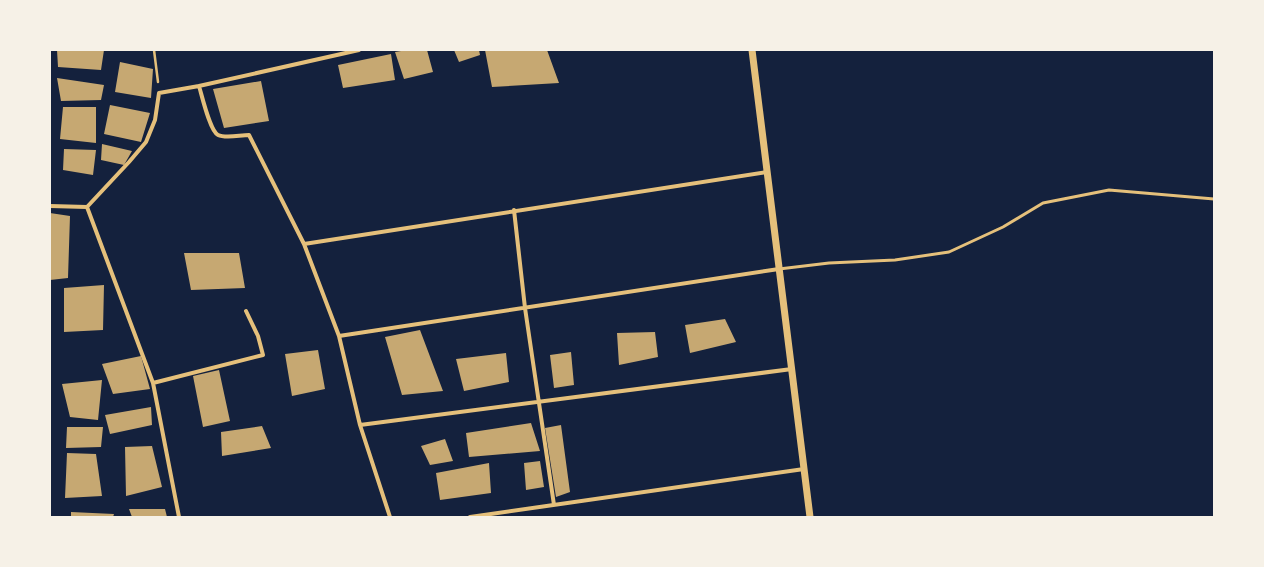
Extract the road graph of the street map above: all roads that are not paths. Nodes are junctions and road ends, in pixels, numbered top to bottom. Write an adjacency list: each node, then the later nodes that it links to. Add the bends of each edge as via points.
1 (359, 50): 3 (street)
2 (752, 50): 4 (street)
3 (199, 86): 7 (street, via 159,93 155,120 146,142); 9 (street, via 212,130 218,135 249,135)
4 (767, 172): 8 (street); 10 (street)
5 (1214, 199): 10 (lane, via 1109,190 1043,203 949,252 895,260)
6 (50, 206): 7 (street)
7 (87, 207): 15 (street)
8 (514, 210): 9 (street); 11 (street)
9 (304, 244): 13 (street)
10 (779, 268): 11 (street); 14 (street)
11 (524, 308): 13 (street); 16 (street)
12 (246, 311): 15 (street, via 258,336 263,355)
13 (339, 336): 17 (street)
14 (792, 369): 16 (street); 18 (street)
15 (153, 383): 20 (street)
16 (538, 402): 17 (street); 19 (street)
17 (360, 425): 21 (street)
18 (804, 469): 19 (street); 23 (street)
19 (554, 505): 22 (street)
20 (179, 517)
21 (390, 517)
22 (470, 517)
23 (810, 517)

